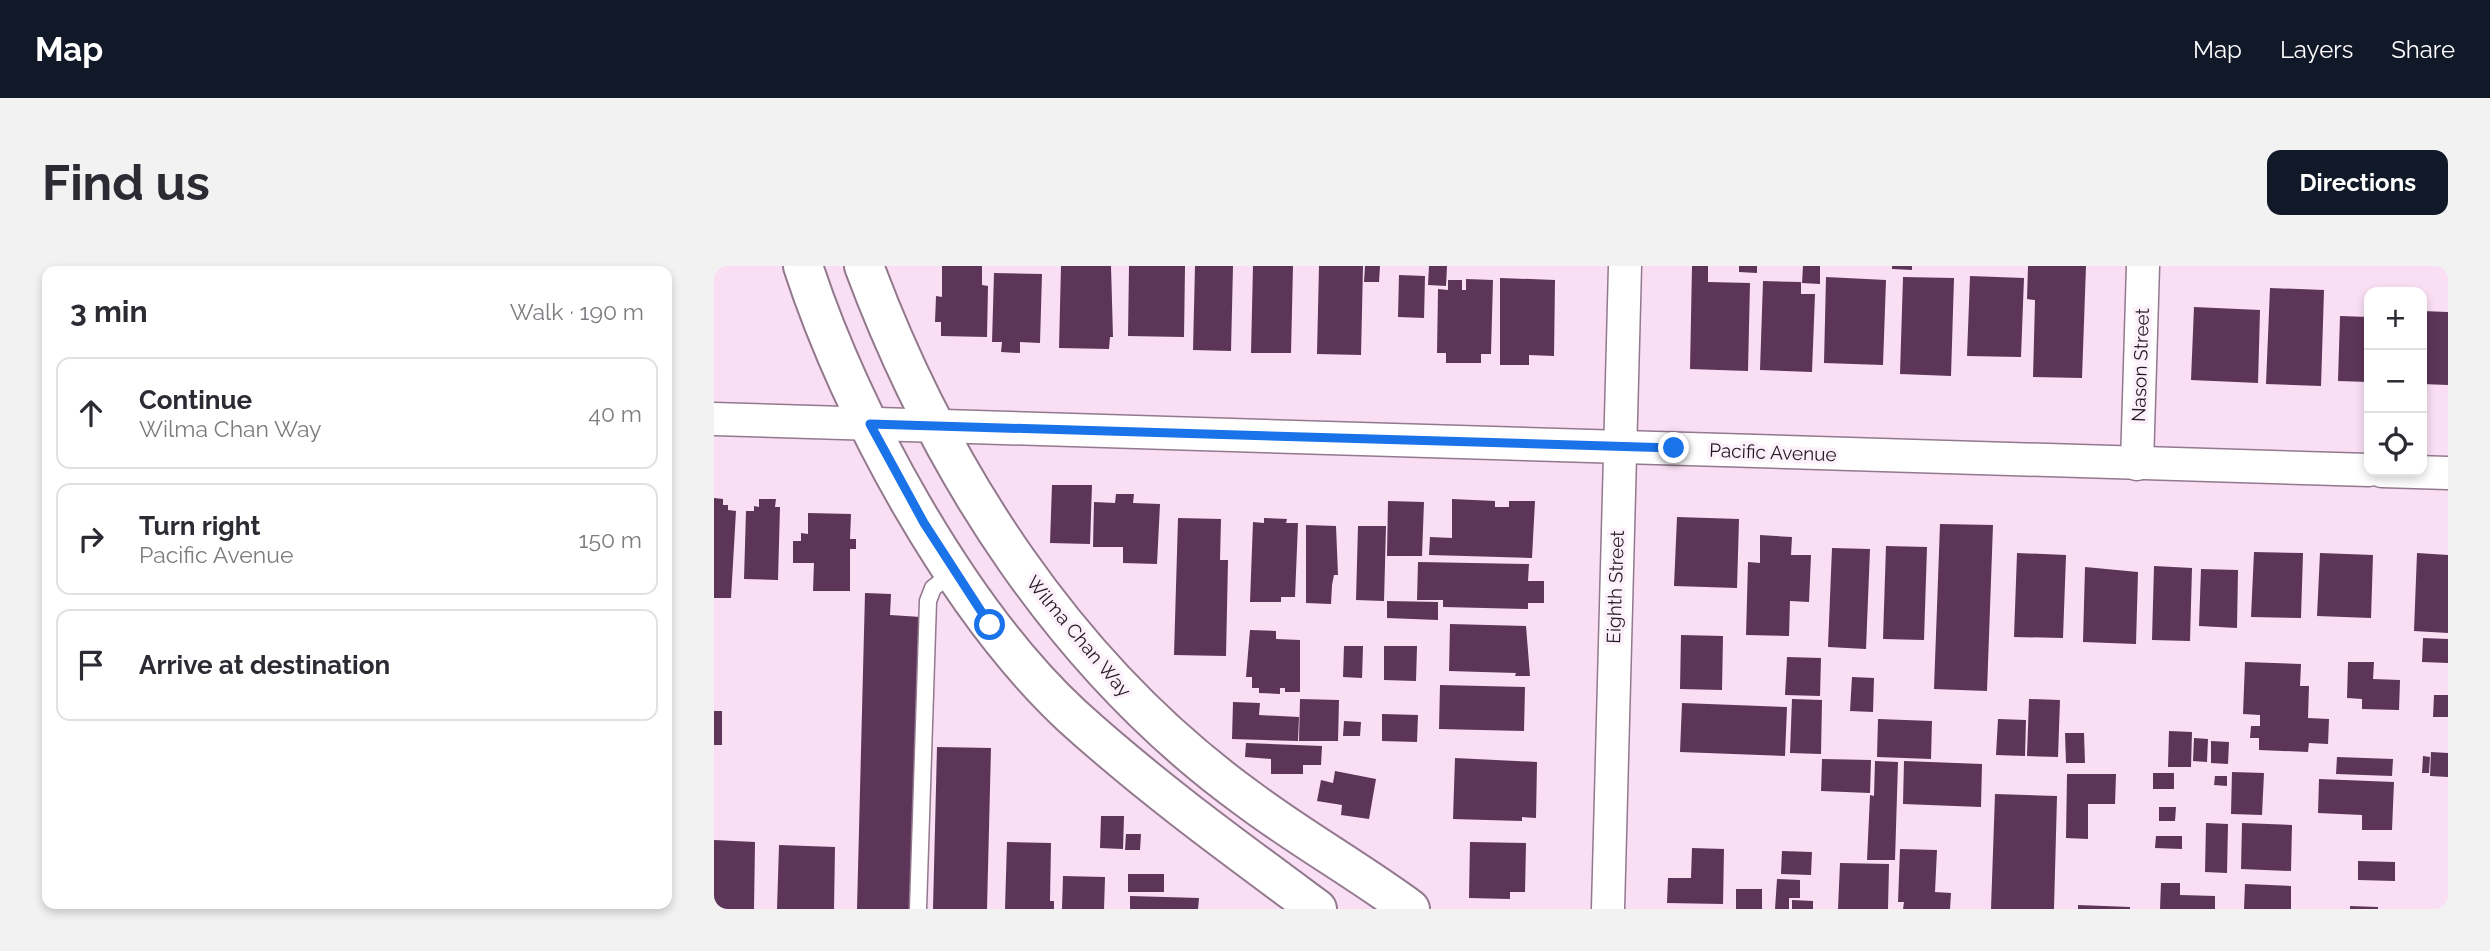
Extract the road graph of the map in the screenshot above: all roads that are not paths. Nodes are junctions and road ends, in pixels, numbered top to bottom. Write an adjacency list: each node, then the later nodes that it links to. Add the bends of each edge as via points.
1 (803, 266): 6 (main road, via 847,380)
2 (864, 266): 7 (main road, Wilma Chan Way, via 889,331)
3 (1625, 266): 8 (street, Eighth Street)
4 (2143, 266): 9 (street, Nason Street)
5 (714, 419): 6 (street, Pacific Avenue)
6 (870, 424): 7 (street, Pacific Avenue); 13 (main road)
7 (936, 426): 8 (street, Pacific Avenue); 16 (main road, Wilma Chan Way, via 1010,553 1122,690 1247,799)
8 (1619, 446): 9 (street, Pacific Avenue); 17 (street, Eighth Street)
9 (2137, 464): 10 (street, Pacific Avenue)
10 (2364, 470)
11 (2427, 472): 12 (street)
12 (2448, 473)
13 (955, 571): 14 (lane, via 933,588 928,601); 15 (main road, via 990,625 1071,714 1193,818)
14 (918, 909)
15 (1317, 909)
16 (1410, 909)
17 (1608, 909)

